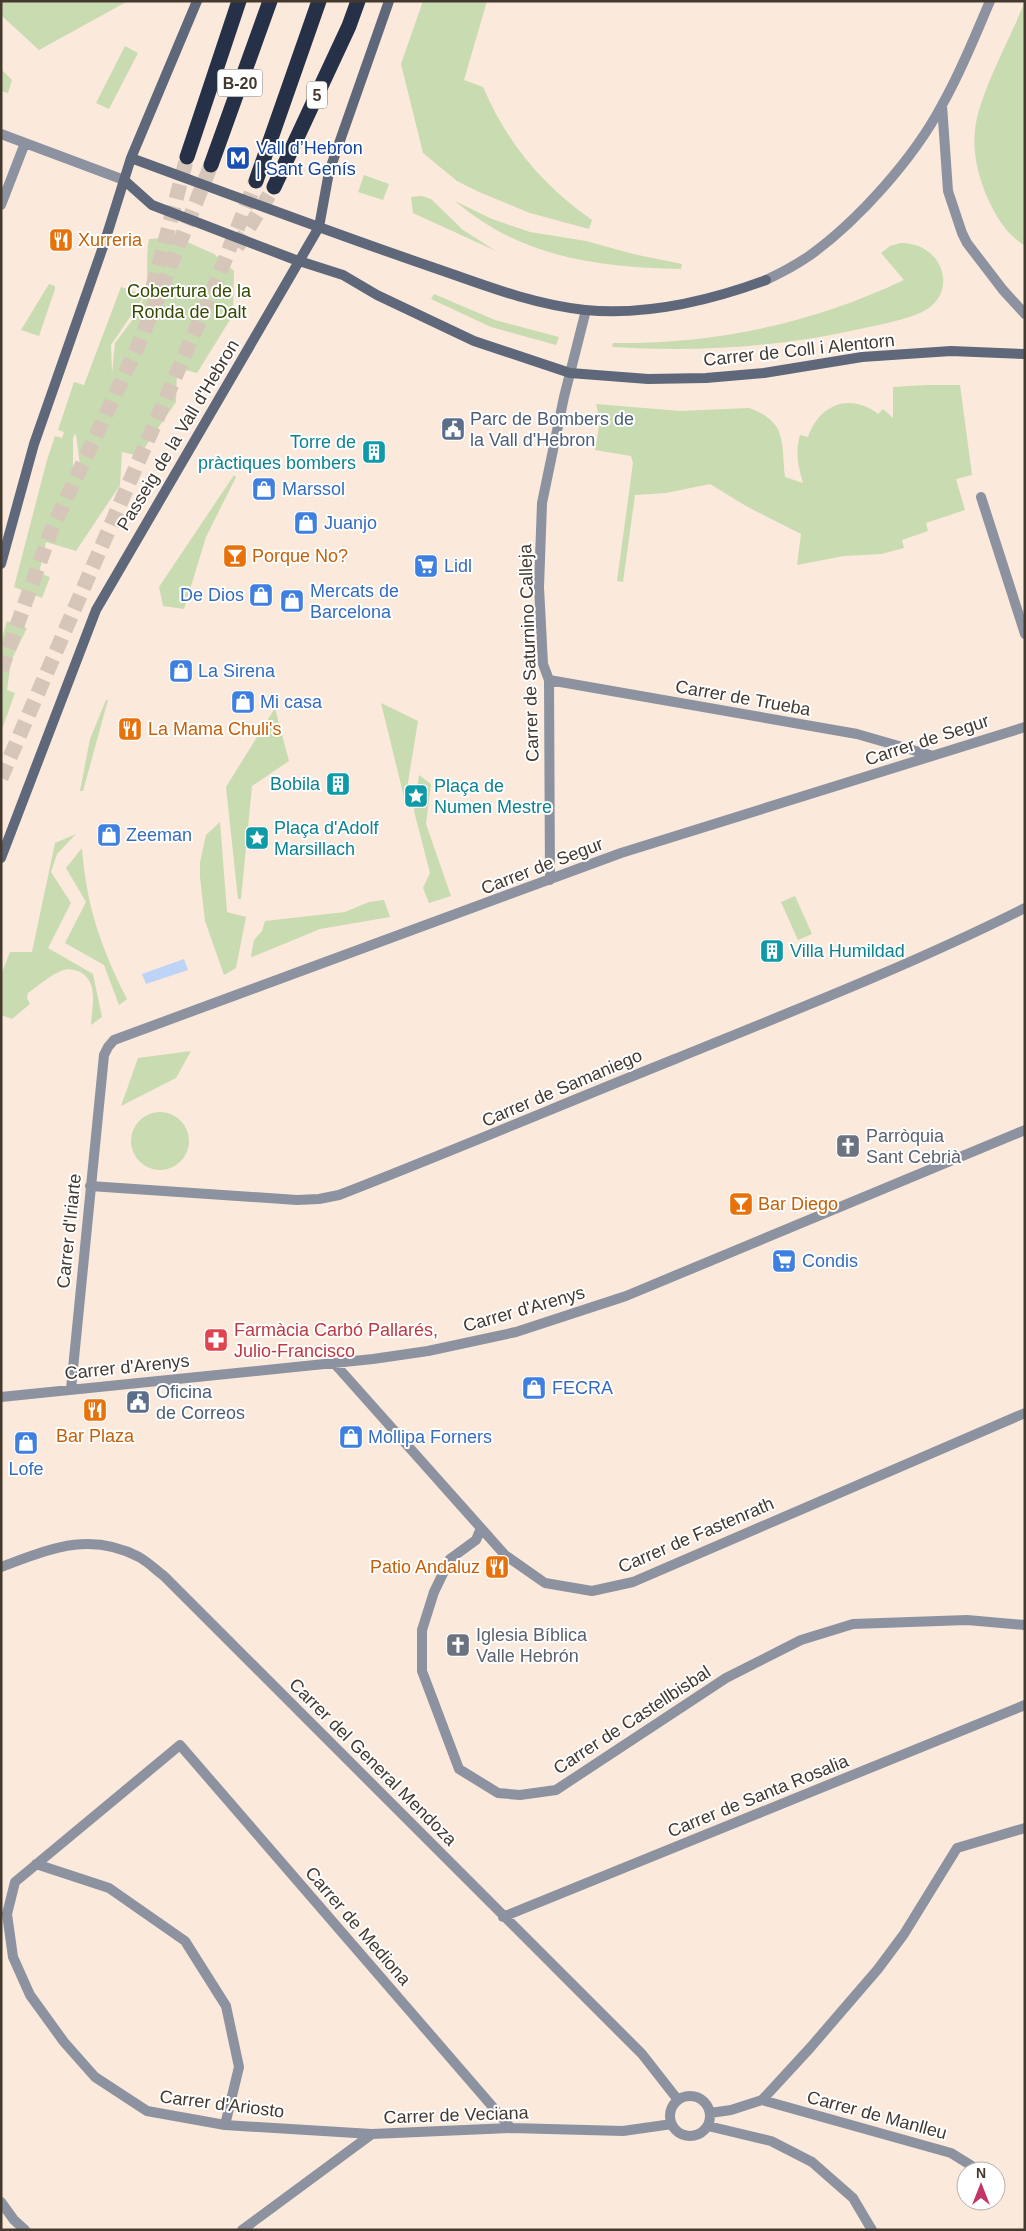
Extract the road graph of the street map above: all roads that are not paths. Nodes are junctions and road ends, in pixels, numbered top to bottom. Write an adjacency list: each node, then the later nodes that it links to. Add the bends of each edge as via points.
1 (197, 1): 12 (street)
2 (240, 1): 11 (highway)
3 (270, 1): 13 (highway, B-20)
4 (319, 1): 15 (highway, B-20)
5 (358, 1): 16 (highway, 5)
6 (389, 1): 18 (street, Passeig de la Vall d'Hebron, via 329,172)
7 (990, 1): 8 (street)
8 (942, 105): 20 (street, via 916,146 862,209 808,257 766,280 737,291 678,305 623,311); 21 (street, via 948,190 962,233 1003,290)
9 (1, 134): 10 (street)
10 (25, 143): 14 (street); 17 (street)
11 (187, 157)
12 (132, 158): 14 (street); 18 (street)
13 (211, 165)
14 (124, 180): 19 (street, Carrer de Coll i Alentorn, via 152,205); 25 (street, via 34,444)
15 (256, 181)
16 (274, 187)
17 (1, 205)
18 (319, 227): 19 (street, Passeig de la Vall d'Hebron); 20 (street, via 506,293)
19 (300, 262): 23 (street, Carrer de Coll i Alentorn, via 343,276 474,341); 30 (street, Passeig de la Vall d'Hebron, via 96,610)
20 (586, 310): 23 (street, Carrer de Saturnino Calleja)
21 (1025, 314)
22 (1025, 354): 23 (street, Carrer de Coll i Alentorn, via 951,351 862,357 764,373 706,378)
23 (570, 373): 27 (street, Carrer de Saturnino Calleja, via 542,503 540,587 544,664)
24 (981, 497): 26 (street)
25 (1, 564)
26 (1025, 634)
27 (549, 680): 29 (street, Carrer de Trueba, via 856,734); 31 (street, Carrer de Saturnino Calleja)
28 (1025, 727): 29 (street, Carrer de Segur)
29 (930, 755): 31 (street, Carrer de Segur, via 621,853)
30 (1, 858)
31 (550, 880): 33 (street, Carrer de Segur, via 114,1040 104,1055)
32 (1025, 908): 35 (street, Carrer de Samaniego, via 963,939 819,1000 339,1195 298,1200)
33 (102, 1077): 35 (street, Carrer d'Iriarte)
34 (1025, 1130): 36 (street, Carrer d'Arenys, via 626,1296 516,1332 428,1351)
35 (90, 1186): 37 (street, Carrer d'Iriarte)
36 (334, 1363): 37 (street, Carrer d'Arenys); 40 (street, Carrer de Fastenrath)
37 (71, 1389): 38 (street, Carrer d'Arenys)
38 (1, 1396)
39 (1025, 1412): 40 (street, Carrer de Fastenrath, via 633,1582 592,1591 545,1583 505,1555)
40 (481, 1528): 42 (street, Carrer de Castellbisbal, via 476,1540 450,1558 434,1592 422,1630 422,1671 459,1769 498,1794 520,1795 556,1790 726,1678 809,1637 853,1624 967,1620)
41 (1, 1567): 47 (street, Carrer del General Mendoza, via 76,1543 107,1546 140,1557 164,1576)
42 (1025, 1625)
43 (1025, 1706): 47 (street, Carrer de Santa Rosalia)
44 (180, 1745): 46 (street, Carrer d'Ariosto); 54 (street, Carrer de Mediona)
45 (1025, 1828): 49 (street, via 957,1848 904,1934 878,1969)
46 (36, 1864): 52 (street, via 110,1888 185,1941 226,2006 239,2067); 52 (street, Carrer d'Ariosto, via 15,1882 7,1914 13,1958 30,1995 64,2042 95,2077 147,2111)
47 (503, 1917): 48 (street, Carrer del General Mendoza, via 642,2054)
48 (678, 2100): 50 (street, via 698,2098); 51 (street, via 671,2111)
49 (762, 2100): 50 (street); 56 (street, Carrer de Manlleu, via 951,2153)
50 (710, 2113): 53 (street)
51 (672, 2124): 53 (street, via 678,2132 691,2136 700,2134); 54 (street, Carrer de Veciana, via 623,2131)
52 (226, 2125): 55 (street, Carrer d'Ariosto)
53 (708, 2126): 60 (street, via 772,2141 812,2162 853,2198)
54 (511, 2128): 55 (street, Carrer de Veciana)
55 (372, 2134): 59 (street, Carrer de Veciana)
56 (964, 2161)
57 (1, 2202): 58 (street)
58 (25, 2230)
59 (242, 2230)
60 (872, 2230)

